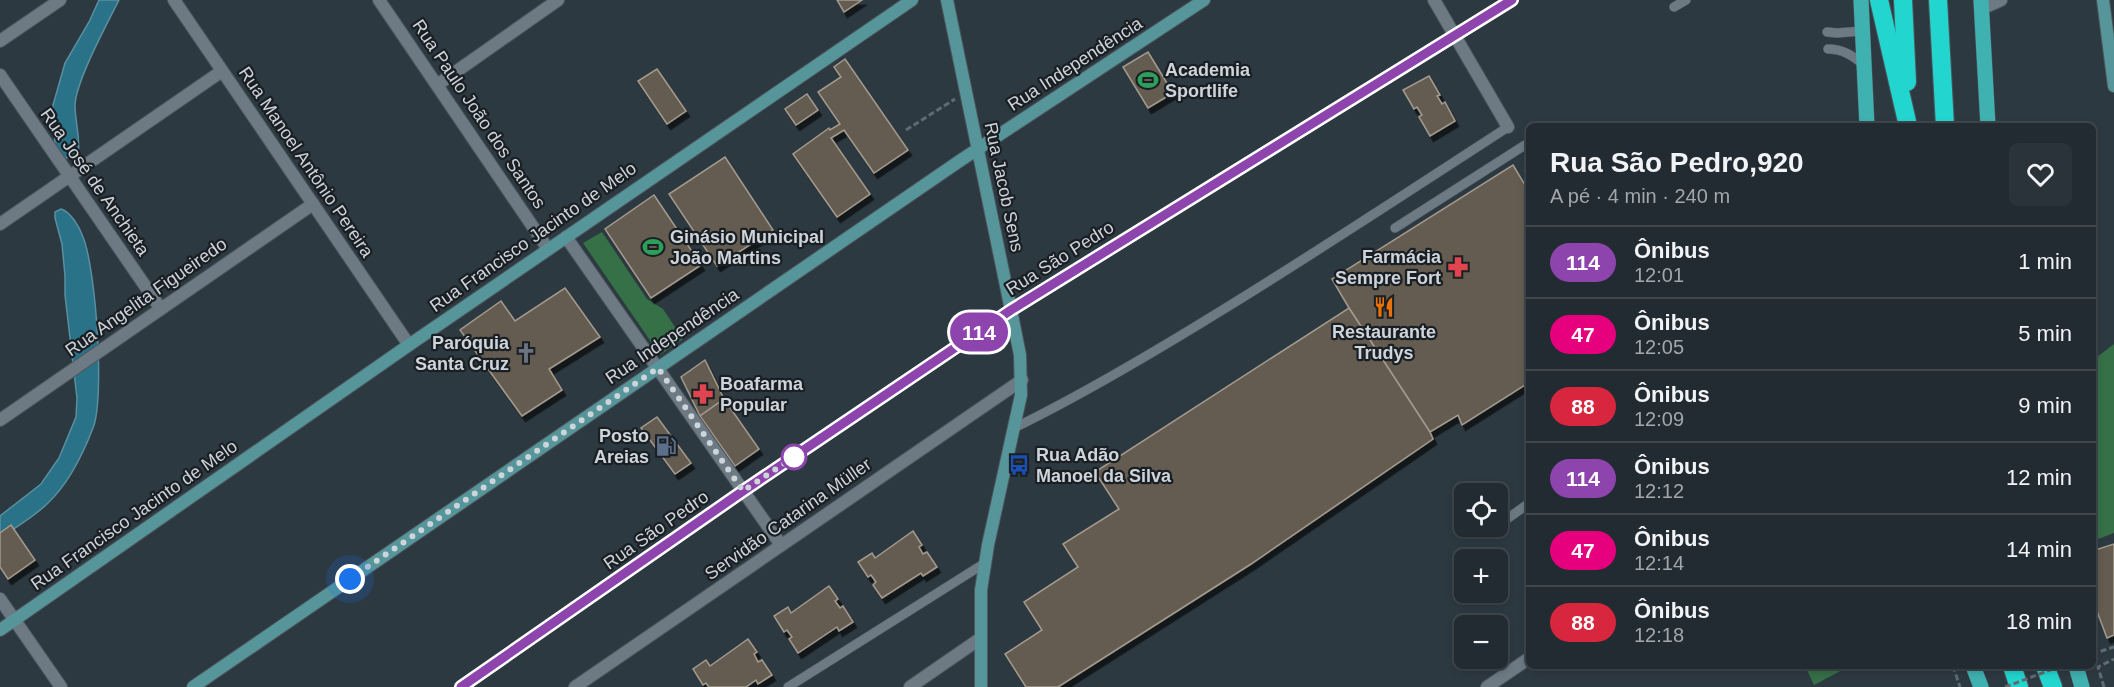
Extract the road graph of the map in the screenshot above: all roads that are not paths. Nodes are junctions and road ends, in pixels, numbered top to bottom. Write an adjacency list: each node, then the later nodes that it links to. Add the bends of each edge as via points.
1 (60, 0): 22 (street)
2 (174, 0): 25 (street, Rua Manoel Antônio Pereira)
3 (380, 0): 27 (street, Rua Paulo João dos Santos)
4 (558, 0): 27 (street)
5 (912, 0): 41 (main road, Rua Francisco Jacinto de Melo)
6 (947, 0): 36 (main road, Rua Jacob Sens)
7 (1204, 0): 36 (main road, Rua Independência)
8 (1434, 0): 21 (street)
9 (1512, 0): 21 (main road, Rua São Pedro)
10 (1686, 0): 18 (lane)
11 (1861, 0): 19 (main road)
12 (1879, 0): 30 (highway)
13 (1904, 0): 31 (highway)
14 (1938, 0): 32 (highway)
15 (2001, 0): 17 (street)
16 (2103, 0): 28 (main road)
17 (1981, 4): 33 (main road)
18 (1674, 8)
19 (1862, 30): 20 (lane); 24 (main road)
20 (1827, 32)
21 (1456, 36): 34 (street); 44 (main road, Rua São Pedro)
22 (0, 41)
23 (1828, 49): 24 (lane, via 1838,49)
24 (1864, 65): 29 (main road)
25 (222, 71): 37 (street); 38 (street, Rua Manoel Antônio Pereira)
26 (0, 75): 37 (street, Rua José de Anchieta)
27 (437, 84): 42 (street, Rua Paulo João dos Santos)
28 (2114, 86)
29 (1867, 123)
30 (1908, 123)
31 (1909, 123)
32 (1945, 123)
33 (1988, 123)
34 (1508, 127): 49 (lane, via 1174,340)
35 (1525, 145): 40 (lane)
36 (977, 149): 44 (main road, Rua Jacob Sens); 46 (main road, Rua Independência)
37 (70, 176): 39 (street); 43 (street, Rua José de Anchieta)
38 (313, 204): 43 (street, Rua Angelita Figueiredo); 45 (street, Rua Manoel Antônio Pereira)
39 (0, 224)
40 (1395, 228)
41 (566, 237): 42 (main road, Rua Francisco Jacinto de Melo); 46 (street)
42 (548, 249): 45 (main road, Rua Francisco Jacinto de Melo)
43 (161, 309): 48 (street, Rua Angelita Figueiredo)
44 (1011, 310): 47 (main road); 50 (main road, Rua São Pedro)
45 (409, 345): 56 (main road, Rua Francisco Jacinto de Melo)
46 (658, 368): 50 (street); 65 (main road, Rua Independência)
47 (1022, 380): 49 (main road); 53 (street, Servidão Catarina Müller)
48 (0, 420)
49 (1014, 428): 54 (main road)
50 (743, 491): 53 (street); 66 (main road, Rua São Pedro)
51 (1526, 505): 52 (lane)
52 (1508, 518)
53 (781, 545): 67 (street, Servidão Catarina Müller)
54 (985, 563): 58 (main road); 68 (lane)
55 (0, 599): 56 (street)
56 (15, 620): 57 (main road, Rua Francisco Jacinto de Melo); 64 (street)
57 (0, 630)
58 (981, 638): 69 (street); 70 (main road)
59 (1526, 659): 71 (street)
60 (1974, 669): 72 (main road)
61 (2013, 669): 73 (highway)
62 (2045, 669): 74 (highway)
63 (2077, 669): 75 (main road)
64 (61, 687)
65 (193, 687)
66 (461, 687)
67 (575, 687)
68 (788, 687)
69 (910, 687)
70 (981, 687)
71 (1487, 687)
72 (1981, 687)
73 (2019, 687)
74 (2053, 687)
75 (2082, 687)

